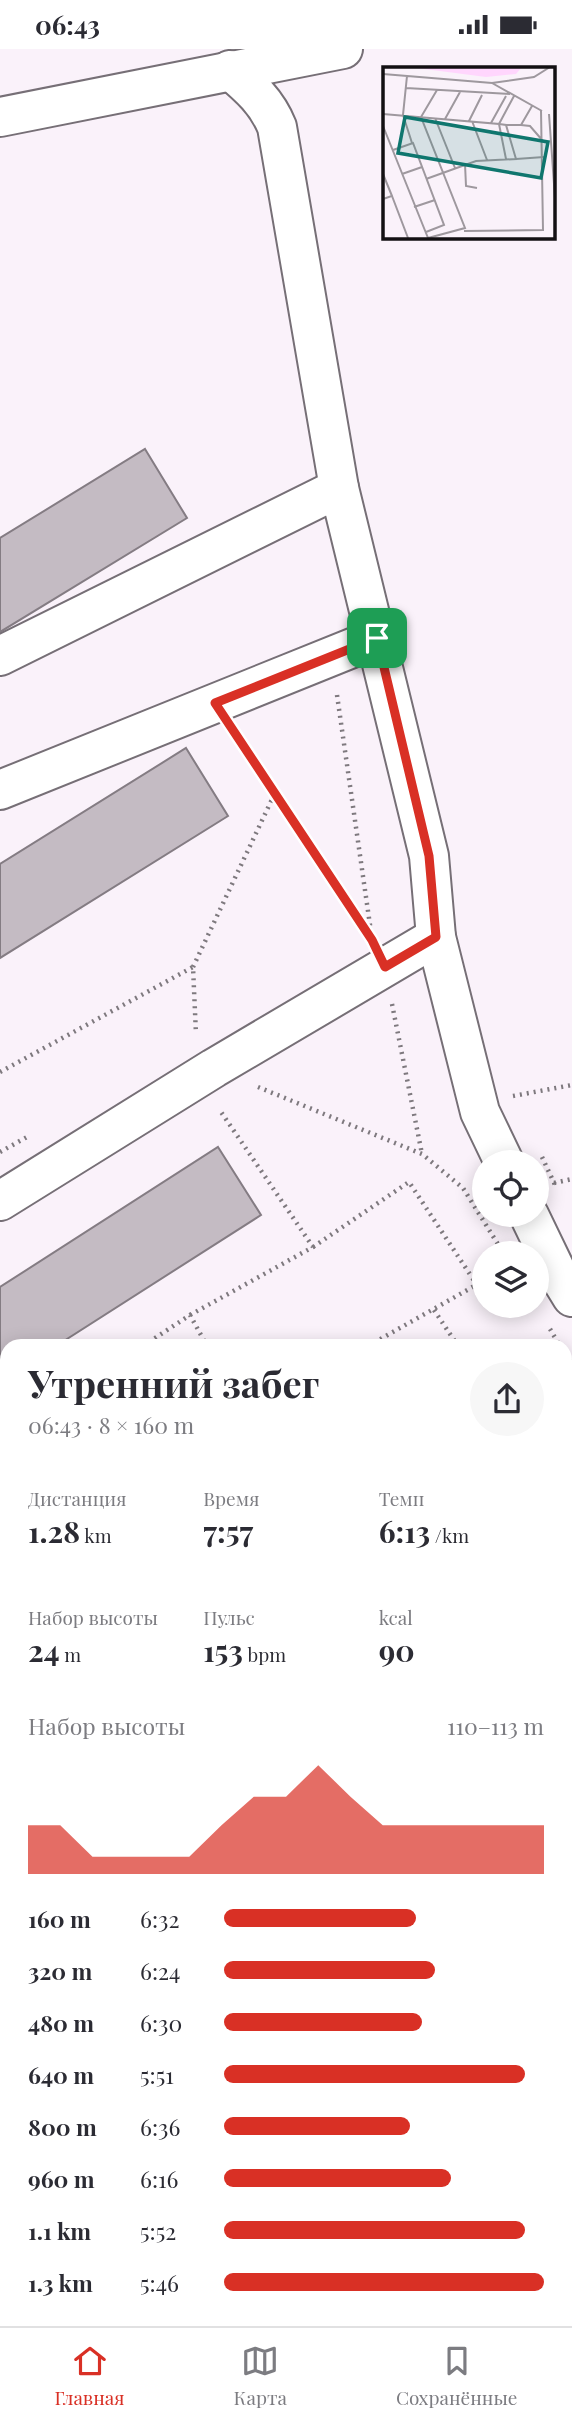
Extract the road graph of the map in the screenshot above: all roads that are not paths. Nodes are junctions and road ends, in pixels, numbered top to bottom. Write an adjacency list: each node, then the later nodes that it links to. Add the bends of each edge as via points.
1 (343, 49): 2 (lane)
2 (230, 71): 3 (lane); 4 (lane, via 261,98 277,127)
3 (5, 119)
4 (339, 488): 5 (lane); 6 (lane)
5 (377, 638): 7 (lane); 8 (lane, via 429,856)
6 (0, 656)
7 (0, 790)
8 (436, 937): 9 (lane, via 480,1112); 10 (lane, via 207,1069)
9 (498, 1150)
10 (0, 1201)
11 (536, 1227): 12 (lane)
12 (567, 1278)

